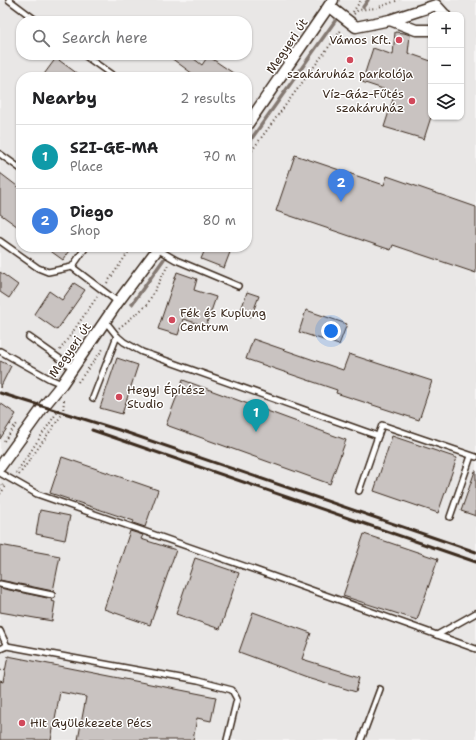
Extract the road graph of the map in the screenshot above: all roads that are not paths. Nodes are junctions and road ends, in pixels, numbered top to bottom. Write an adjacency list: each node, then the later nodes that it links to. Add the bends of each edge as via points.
1 (9, 0): 4 (lane)
2 (331, 3): 5 (street, via 356,27); 9 (street, Megyeri út)
3 (442, 12): 5 (street, via 436,5)
4 (30, 16)
5 (390, 20): 6 (street, via 416,30)
6 (428, 30)
7 (91, 60): 8 (lane)
8 (107, 72)
9 (252, 118)
10 (0, 154): 11 (lane)
11 (16, 165)
12 (0, 242): 16 (lane, via 48,272)
13 (82, 252): 16 (lane)
14 (155, 252): 18 (street, Megyeri út)
15 (163, 252): 17 (lane, via 171,258)
16 (72, 267): 18 (lane)
17 (238, 286)
18 (118, 302): 19 (street, Megyeri út)
19 (106, 322): 20 (lane); 23 (street, Megyeri út)
20 (116, 334): 25 (lane); 26 (lane, via 124,342 142,352)
21 (29, 337): 23 (lane)
22 (0, 351): 24 (lane)
23 (73, 368): 24 (street, Megyeri út)
24 (62, 384): 28 (street, Megyeri út)
25 (93, 398)
26 (378, 436): 27 (lane, via 382,425); 30 (lane)
27 (473, 456): 31 (lane)
28 (0, 467)
29 (0, 473): 36 (lane, via 37,494)
30 (359, 491)
31 (450, 518)
32 (0, 584): 33 (lane)
33 (52, 595)
34 (476, 613): 36 (lane)
35 (0, 631): 37 (lane)
36 (437, 635): 39 (lane)
37 (7, 646): 38 (lane); 41 (lane, via 197,681 232,690 236,699)
38 (0, 649)
39 (476, 649)
40 (380, 689): 42 (lane)
41 (227, 740)
42 (361, 740)

